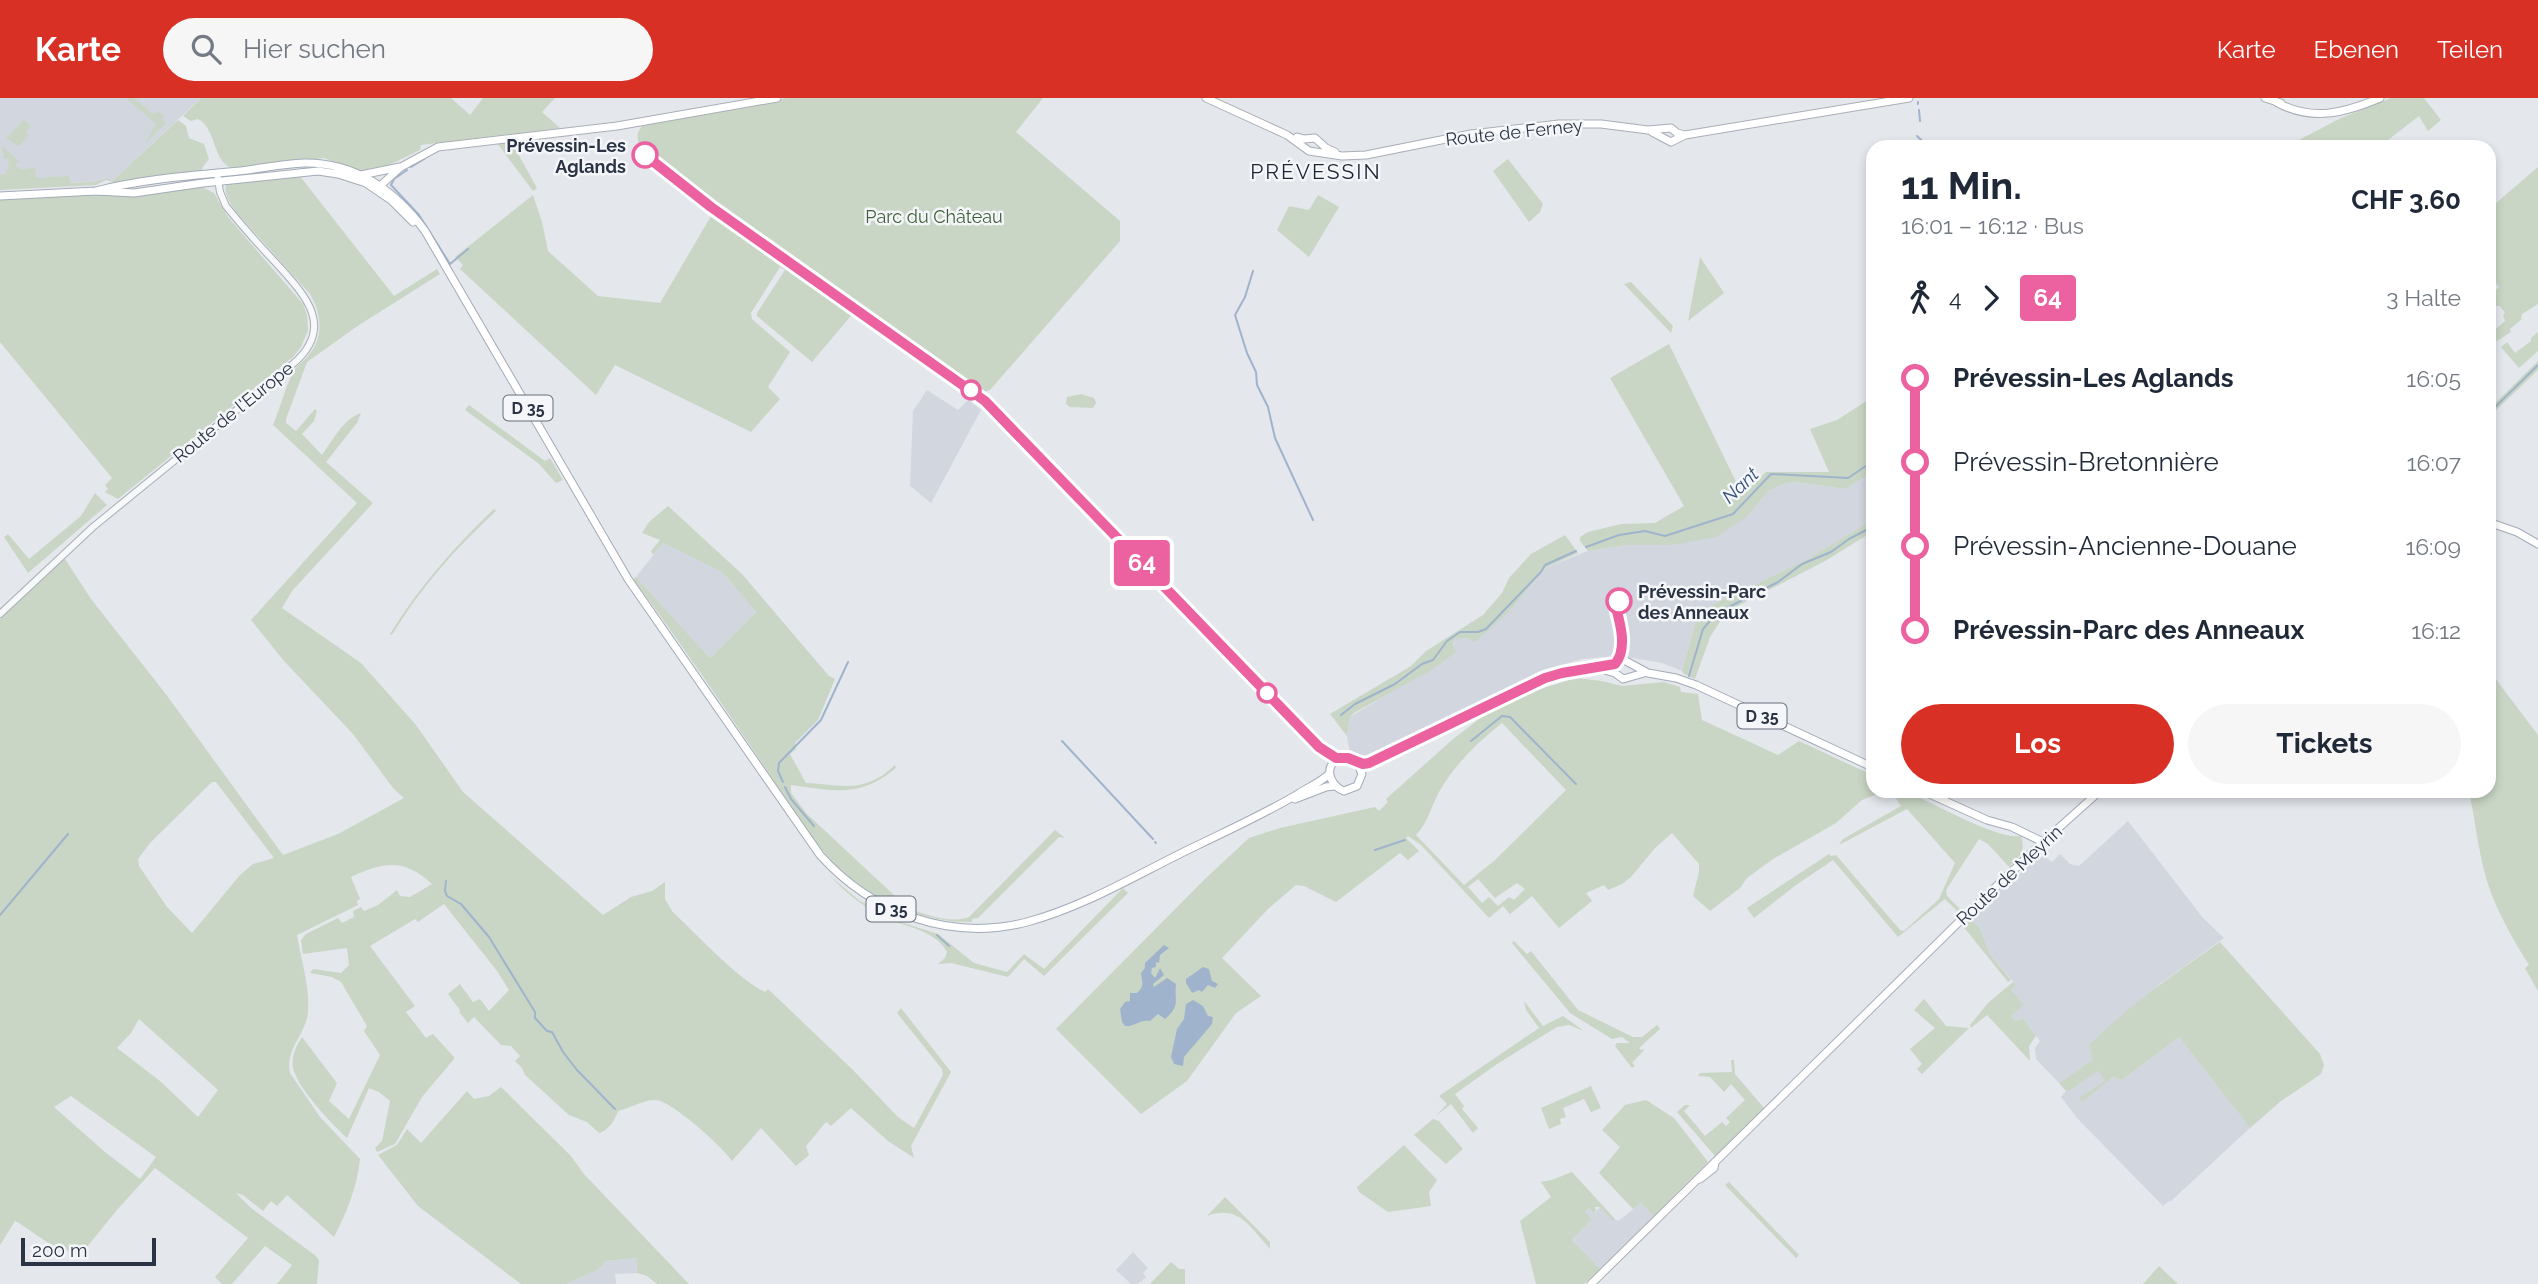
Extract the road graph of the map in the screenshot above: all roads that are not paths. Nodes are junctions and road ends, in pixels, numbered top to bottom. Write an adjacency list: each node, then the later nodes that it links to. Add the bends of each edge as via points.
1 (760, 98): 8 (main road)
2 (777, 98): 8 (main road)
3 (1206, 98): 12 (main road)
4 (1909, 98): 11 (main road)
5 (2265, 98): 9 (main road)
6 (2369, 98): 9 (main road, via 2321,111)
7 (2380, 98): 9 (main road, via 2329,115 2304,113)
8 (749, 102): 14 (main road, via 648,121 443,146)
9 (2276, 102)
10 (1664, 134): 11 (main road, via 1671,128); 11 (main road, via 1668,142); 13 (main road, Route de Ferney, via 1601,124 1559,124 1381,151 1336,152)
11 (1679, 135)
12 (1307, 143): 13 (main road, via 1311,152); 13 (main road, via 1315,138)
13 (1318, 147)
14 (401, 166): 15 (main road); 18 (main road)
15 (379, 172): 16 (main road); 18 (main road)
16 (361, 175): 17 (main road, D 35, via 305,163); 18 (main road, D 35)
17 (218, 177): 18 (main road, D 35, via 318,171); 19 (main road, D 35, via 134,192); 22 (street, Route de l'Europe, via 226,206 308,300 314,326 309,347 77,540)
18 (375, 184): 37 (main road, D 35, via 409,209 425,231 639,595 810,842 862,893 892,910 937,924 980,928 1018,924 1083,900)
19 (0, 196)
20 (2496, 527): 21 (main road)
21 (2537, 543)
22 (0, 614)
23 (1615, 664): 24 (main road, via 1624,660); 25 (main road); 26 (main road)
24 (1633, 666): 27 (main road, D 35); 28 (main road)
25 (1597, 668): 26 (main road); 29 (main road, via 1562,673 1514,689)
26 (1615, 673): 28 (main road, via 1623,679)
27 (1648, 673): 28 (main road, D 35); 31 (main road, D 35, via 1696,685)
28 (1631, 675)
29 (1401, 747): 30 (main road, via 1369,763); 33 (main road)
30 (1357, 762): 32 (main road, via 1340,759); 33 (main road)
31 (1866, 764)
32 (1329, 774): 34 (main road); 37 (main road, D 35)
33 (1362, 774): 34 (main road, via 1352,789)
34 (1334, 786): 37 (main road, D 35)
35 (1938, 798): 38 (main road)
36 (2092, 798): 38 (main road, Route de Meyrin)
37 (1287, 801)
38 (2043, 842): 39 (main road, Route de Meyrin)
39 (1591, 1284)

